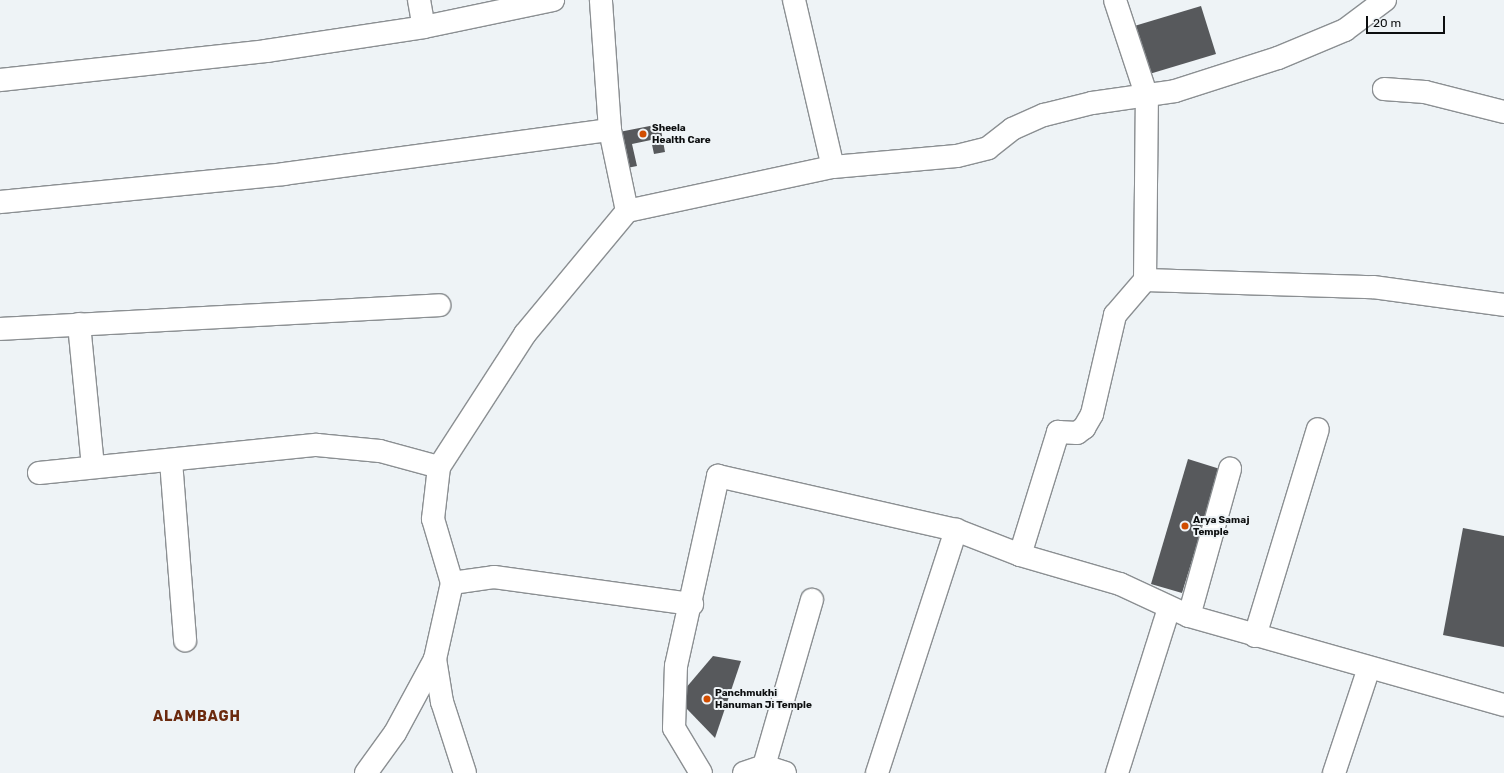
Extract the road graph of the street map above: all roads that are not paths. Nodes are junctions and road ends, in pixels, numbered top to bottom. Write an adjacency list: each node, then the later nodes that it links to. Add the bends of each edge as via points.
1 (419, 0): 7 (street)
2 (553, 0): 7 (street)
3 (601, 0): 12 (street)
4 (794, 0): 13 (street)
5 (1115, 0): 10 (street)
6 (1385, 0): 10 (street, via 1345,30 1278,58 1226,77)
7 (424, 27): 8 (street, via 266,50)
8 (0, 80)
9 (1384, 89): 11 (street, via 1425,92)
10 (1147, 97): 13 (street, via 1092,103 1044,115 1012,128 988,148 957,156); 16 (street)
11 (1504, 112)
12 (610, 130): 14 (street, via 284,174); 15 (street)
13 (833, 167): 15 (street)
14 (0, 202)
15 (627, 211): 24 (street, via 525,334)
16 (1145, 280): 17 (street, via 1373,287); 28 (street, via 1115,315 1092,414 1084,428 1077,433 1058,432)
17 (1504, 304)
18 (439, 305): 19 (street)
19 (79, 324): 20 (street); 23 (street)
20 (0, 329)
21 (1318, 429): 34 (street)
22 (171, 461): 23 (street); 24 (street, via 317,445 380,451); 35 (street)
23 (93, 466): 26 (street)
24 (439, 467): 29 (street, via 433,519)
25 (1230, 469): 33 (street)
26 (39, 473)
27 (956, 530): 28 (street); 31 (street, via 718,476); 44 (street)
28 (1020, 555): 32 (street, via 1120,584)
29 (452, 583): 31 (street, via 494,578); 36 (street)
30 (812, 600): 39 (street)
31 (692, 604): 42 (street, via 676,666 674,728)
32 (1169, 608): 33 (street); 45 (street)
33 (1189, 616): 34 (street)
34 (1256, 636): 37 (street)
35 (185, 640)
36 (435, 659): 40 (street, via 395,733); 41 (street, via 442,702)
37 (1369, 668): 38 (street); 46 (street)
38 (1504, 705)
39 (754, 770): 43 (street)
40 (366, 773)
41 (465, 773)
42 (701, 773)
43 (785, 773)
44 (877, 773)
45 (1117, 773)
46 (1334, 773)

